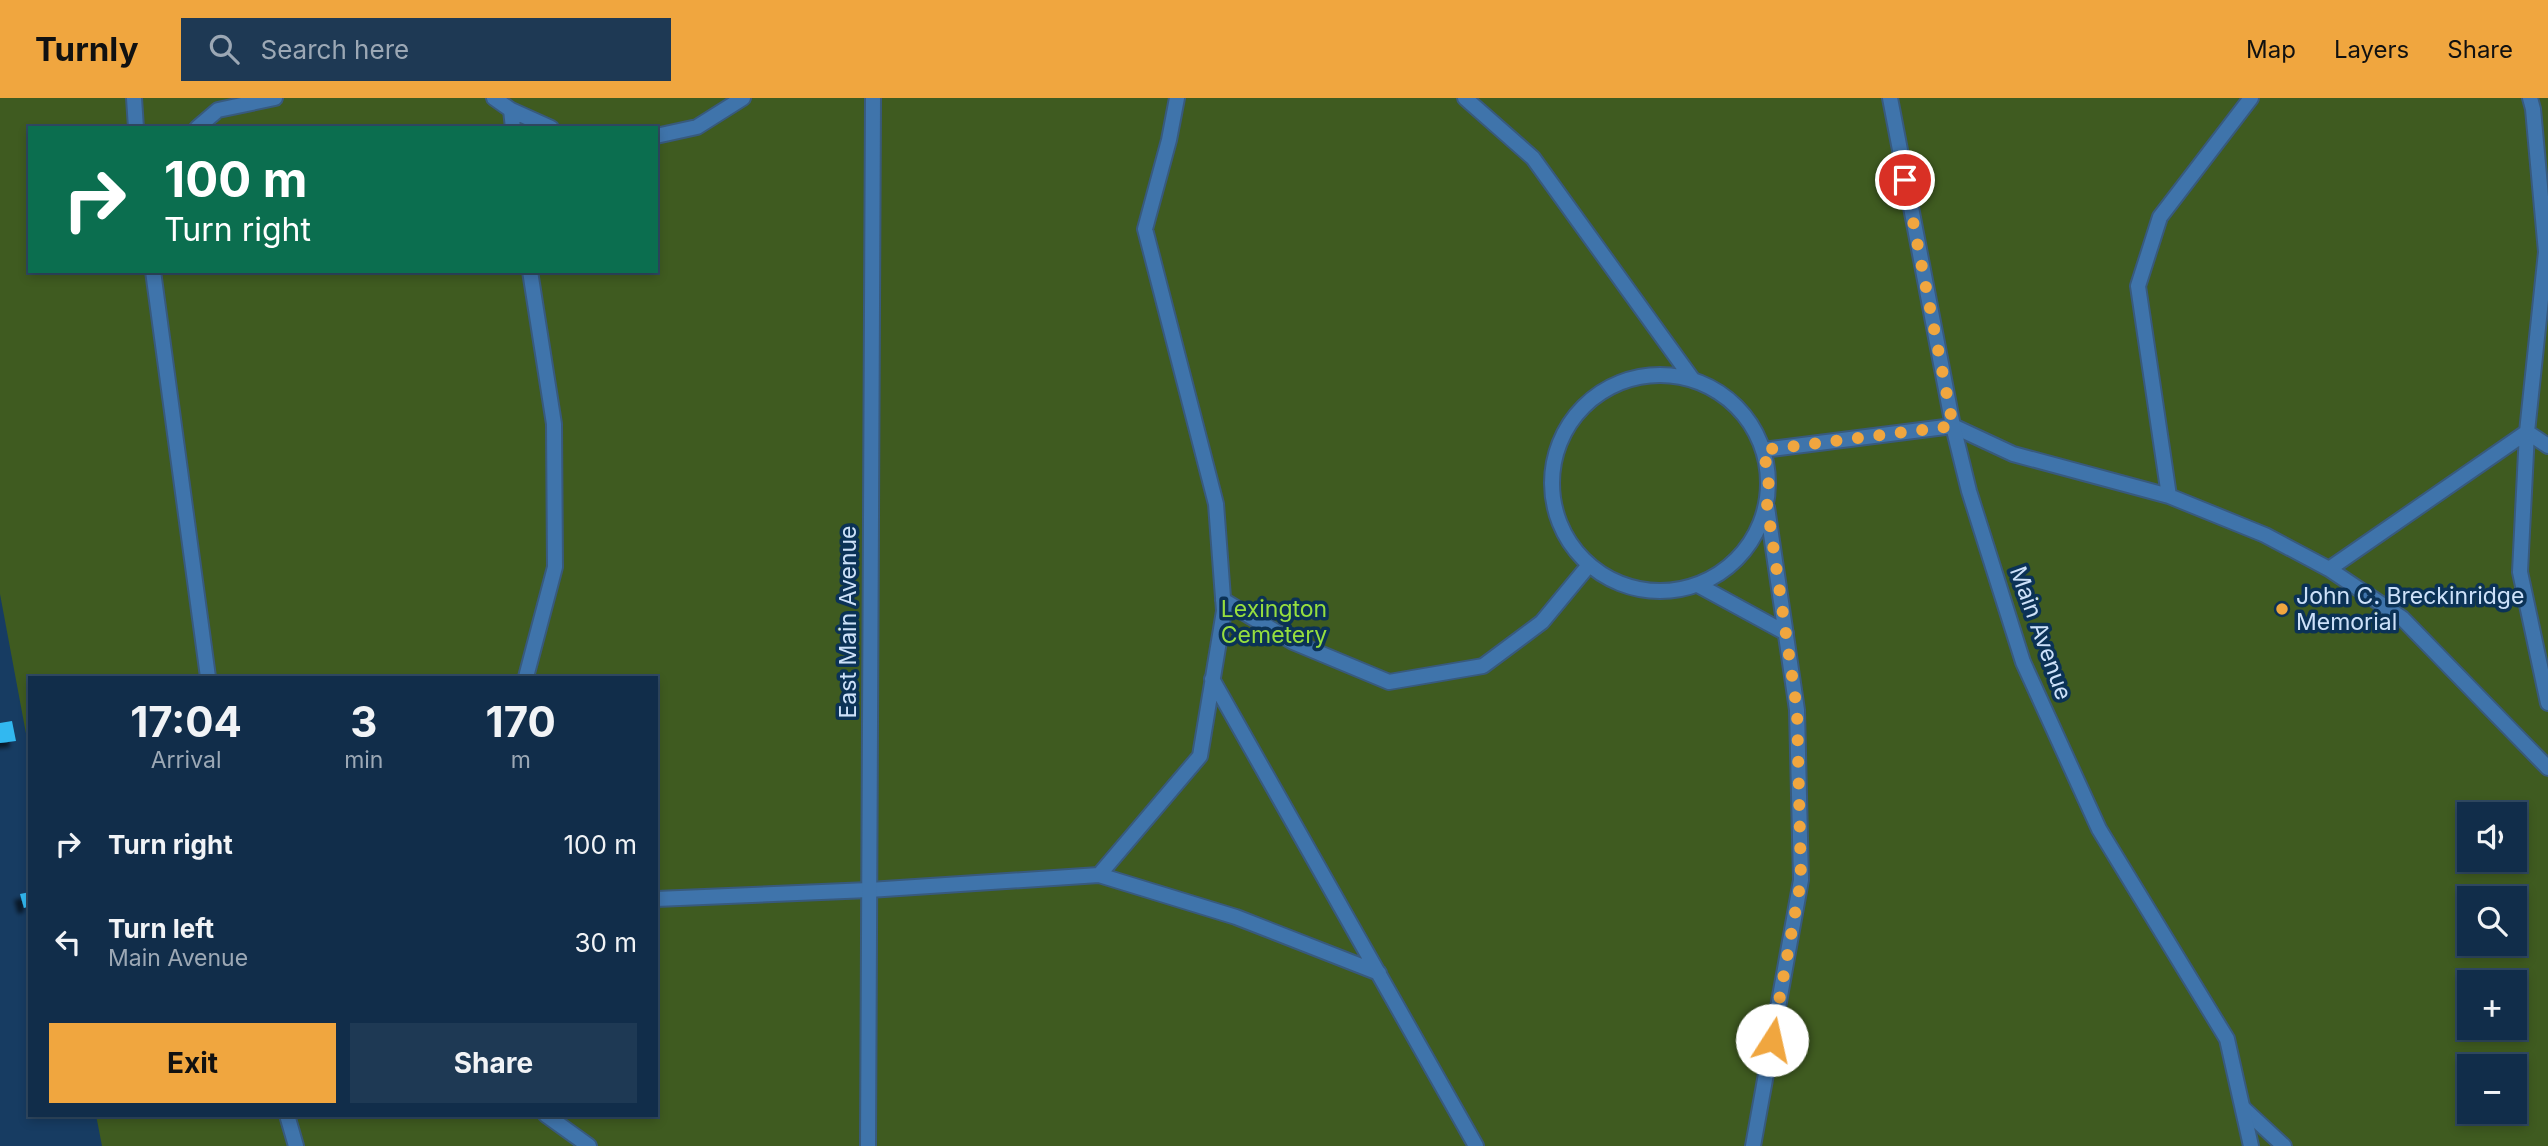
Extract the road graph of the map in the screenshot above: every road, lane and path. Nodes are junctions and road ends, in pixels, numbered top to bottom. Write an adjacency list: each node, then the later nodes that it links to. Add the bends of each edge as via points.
1 (134, 98): 12 (street)
2 (275, 98): 13 (street, via 218,110)
3 (494, 98): 11 (street)
4 (743, 98): 16 (street, via 697,127)
5 (873, 98): 37 (street, East Main Avenue)
6 (1177, 98): 29 (street, via 1144,229 1216,504)
7 (1465, 98): 19 (street, via 1533,158)
8 (1890, 98): 20 (street, Main Avenue)
9 (2251, 98): 24 (street, via 2160,217 2138,286)
10 (2530, 98): 21 (street, via 2546,252)
11 (511, 110): 14 (street); 15 (street)
12 (136, 126)
13 (199, 126)
14 (513, 126)
15 (547, 126)
16 (658, 136)
17 (153, 273): 31 (street)
18 (530, 273): 32 (street, via 554,424 555,567)
19 (1693, 380): 23 (street, via 1737,407); 26 (street, via 1660,375 1628,380 1598,394 1574,416 1559,445 1552,477 1555,510 1567,540)
20 (1953, 426): 23 (street); 24 (street, via 2013,454); 40 (street, Main Avenue, via 2023,662 2099,829 2227,1040)
21 (2527, 432): 22 (street); 27 (street); 34 (street, via 2520,572)
22 (2548, 446)
23 (1763, 450): 25 (street, via 1769,477)
24 (2169, 496): 27 (street, via 2265,535)
25 (1767, 504): 28 (street, via 1758,531 1743,554); 30 (street)
26 (1589, 565): 28 (street, via 1613,581 1641,590 1669,592); 29 (street, via 1542,622 1483,666 1389,682 1293,642)
27 (2329, 569): 35 (street, via 2402,618)
28 (1698, 585): 30 (street)
29 (1223, 600): 33 (street)
30 (1786, 633): 47 (street, via 1797,710 1801,880)
31 (208, 676)
32 (526, 676)
33 (1212, 679): 36 (street, via 1200,756); 39 (street)
34 (2548, 703)
35 (2548, 768)
36 (1099, 875): 37 (street); 39 (street, via 1236,917)
37 (869, 890): 38 (street); 45 (street, East Main Avenue)
38 (658, 899)
39 (1379, 973): 46 (street)
40 (2243, 1108): 48 (street, Main Avenue); 49 (street)
41 (288, 1117): 43 (street)
42 (549, 1117): 44 (street)
43 (296, 1146)
44 (589, 1146)
45 (868, 1146)
46 (1476, 1146)
47 (1753, 1146)
48 (2251, 1146)
49 (2284, 1146)

